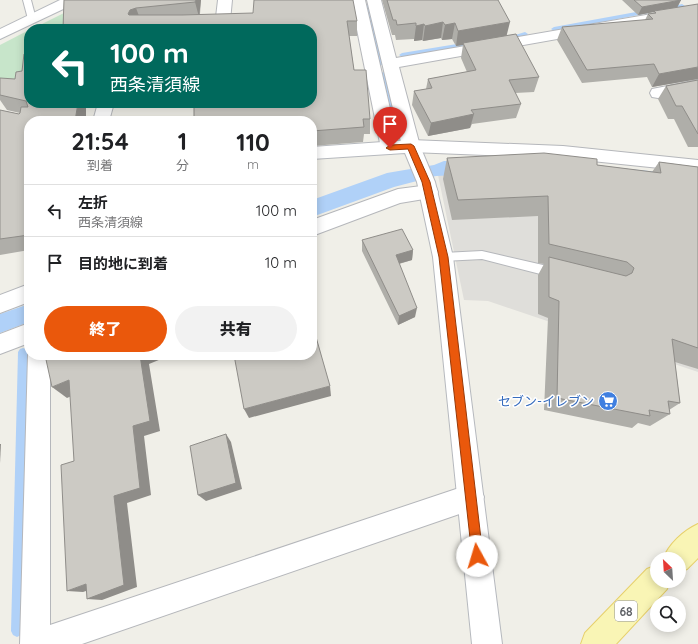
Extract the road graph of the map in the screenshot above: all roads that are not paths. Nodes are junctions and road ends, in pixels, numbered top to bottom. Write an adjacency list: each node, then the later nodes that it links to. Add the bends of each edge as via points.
1 (27, 0): 9 (lane)
2 (71, 0): 9 (street)
3 (225, 0): 10 (street, via 223,21)
4 (358, 0): 16 (street)
5 (374, 0): 12 (street)
6 (691, 0): 7 (street)
7 (698, 6)
8 (698, 10): 12 (street)
9 (32, 20): 11 (street)
10 (193, 24)
11 (0, 35)
12 (390, 64): 15 (street)
13 (698, 85): 14 (street)
14 (658, 93)
15 (411, 146): 16 (street); 18 (street, via 563,152); 19 (street)
16 (390, 148): 17 (street)
17 (317, 153)
18 (698, 166)
19 (425, 180): 20 (street, via 398,196); 21 (street)
20 (317, 226)
21 (443, 257): 22 (lane, via 482,255); 28 (street)
22 (566, 276)
23 (24, 295): 24 (street)
24 (0, 304)
25 (24, 335): 26 (street)
26 (0, 344)
27 (39, 360): 32 (street)
28 (471, 497): 33 (street); 34 (street)
29 (698, 538): 30 (main road)
30 (684, 552)
31 (650, 586): 35 (main road, 68)
32 (34, 644)
33 (38, 644)
34 (487, 644)
35 (596, 644)

